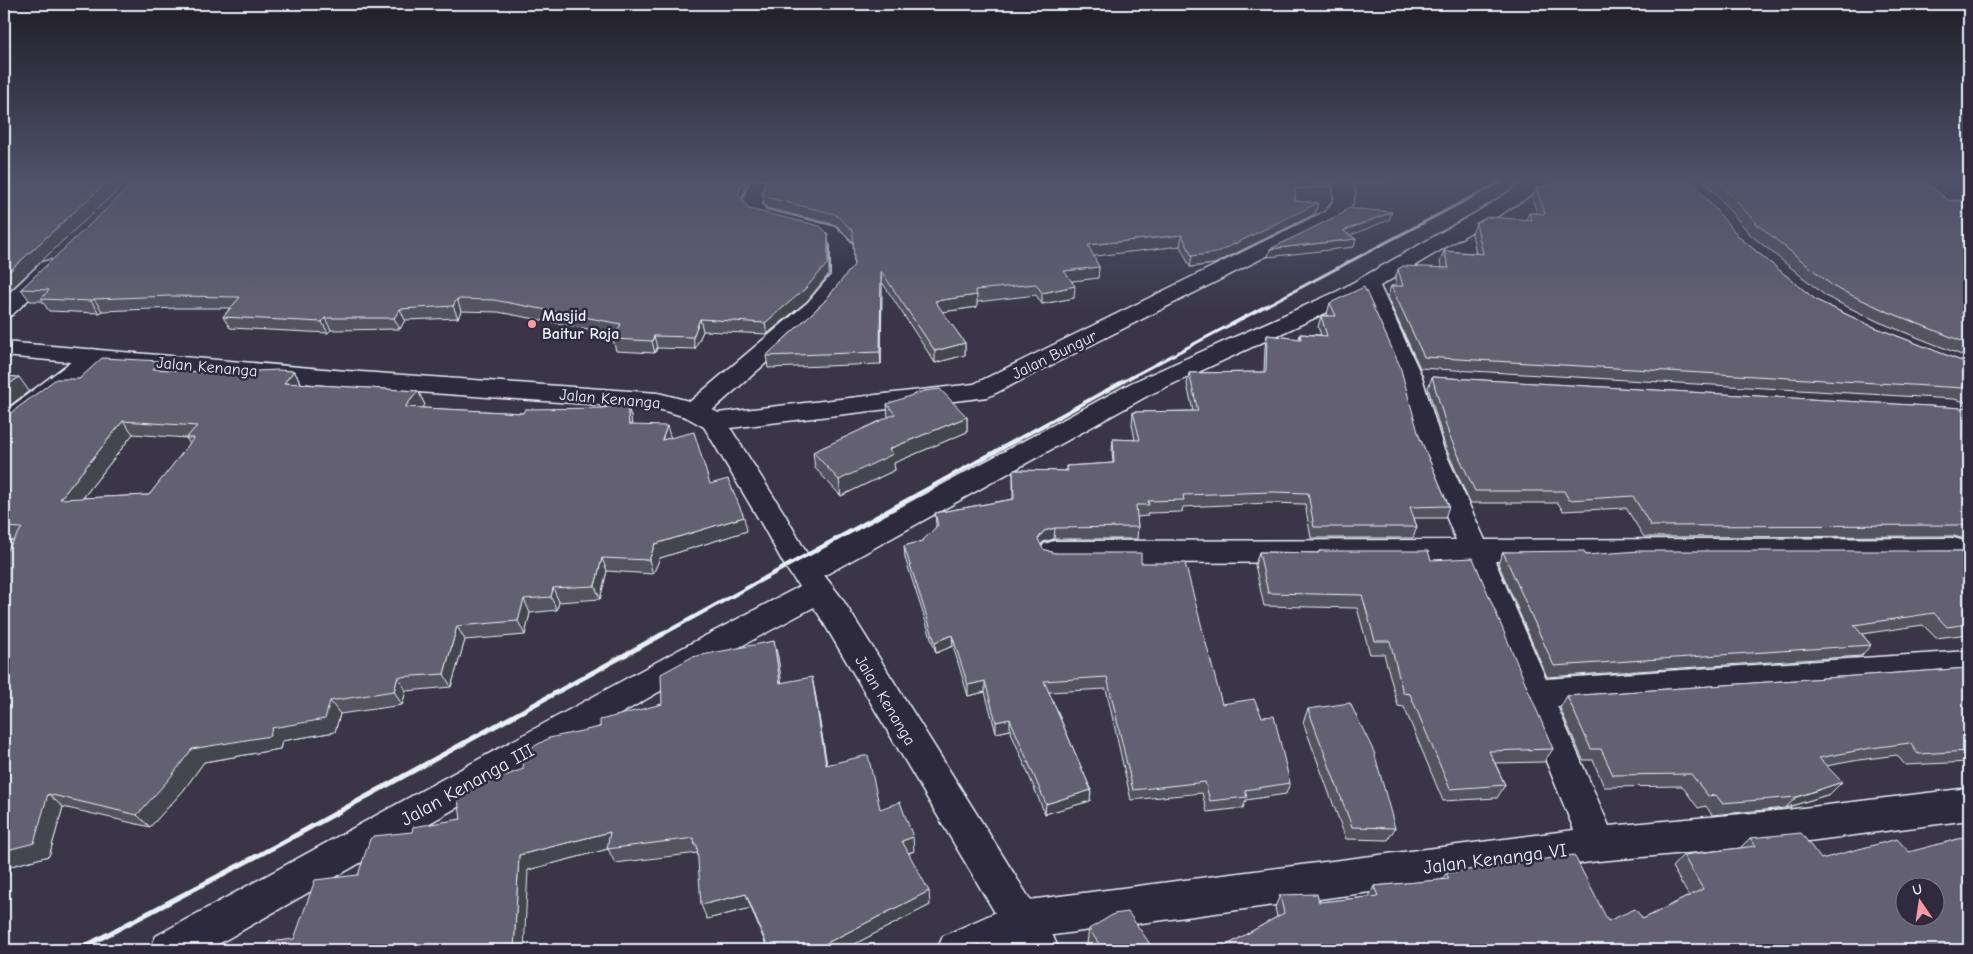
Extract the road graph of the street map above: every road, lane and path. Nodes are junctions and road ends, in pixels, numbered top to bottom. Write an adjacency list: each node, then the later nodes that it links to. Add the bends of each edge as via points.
1 (806, 226): 9 (street, via 829,231 842,244 842,276 816,307)
2 (1312, 226): 9 (street, Jalan Bungur, via 979,391)
3 (1468, 226): 5 (street, Jalan Kenanga III)
4 (68, 251): 6 (street)
5 (1368, 284): 13 (street, via 1424,378 1430,447); 14 (street, Jalan Kenanga III, via 1140,388)
6 (4, 310)
7 (4, 349): 8 (street, Jalan Kenanga)
8 (93, 357): 9 (street, Jalan Kenanga, via 347,379 658,400); 10 (street)
9 (704, 416): 14 (street, Jalan Kenanga)
10 (4, 425)
11 (1954, 550): 13 (street)
12 (1054, 552): 13 (street)
13 (1476, 552): 16 (street)
14 (812, 582): 19 (street, Jalan Kenanga); 20 (street, Jalan Kenanga III, via 686,661)
15 (1969, 664): 16 (street)
16 (1535, 694): 18 (street)
17 (1969, 804): 18 (street, Jalan Kenanga VI, via 1786,827)
18 (1598, 844): 19 (street, Jalan Kenanga VI)
19 (1030, 935): 21 (street, Jalan Kenanga VI)
20 (170, 950)
21 (957, 950)

